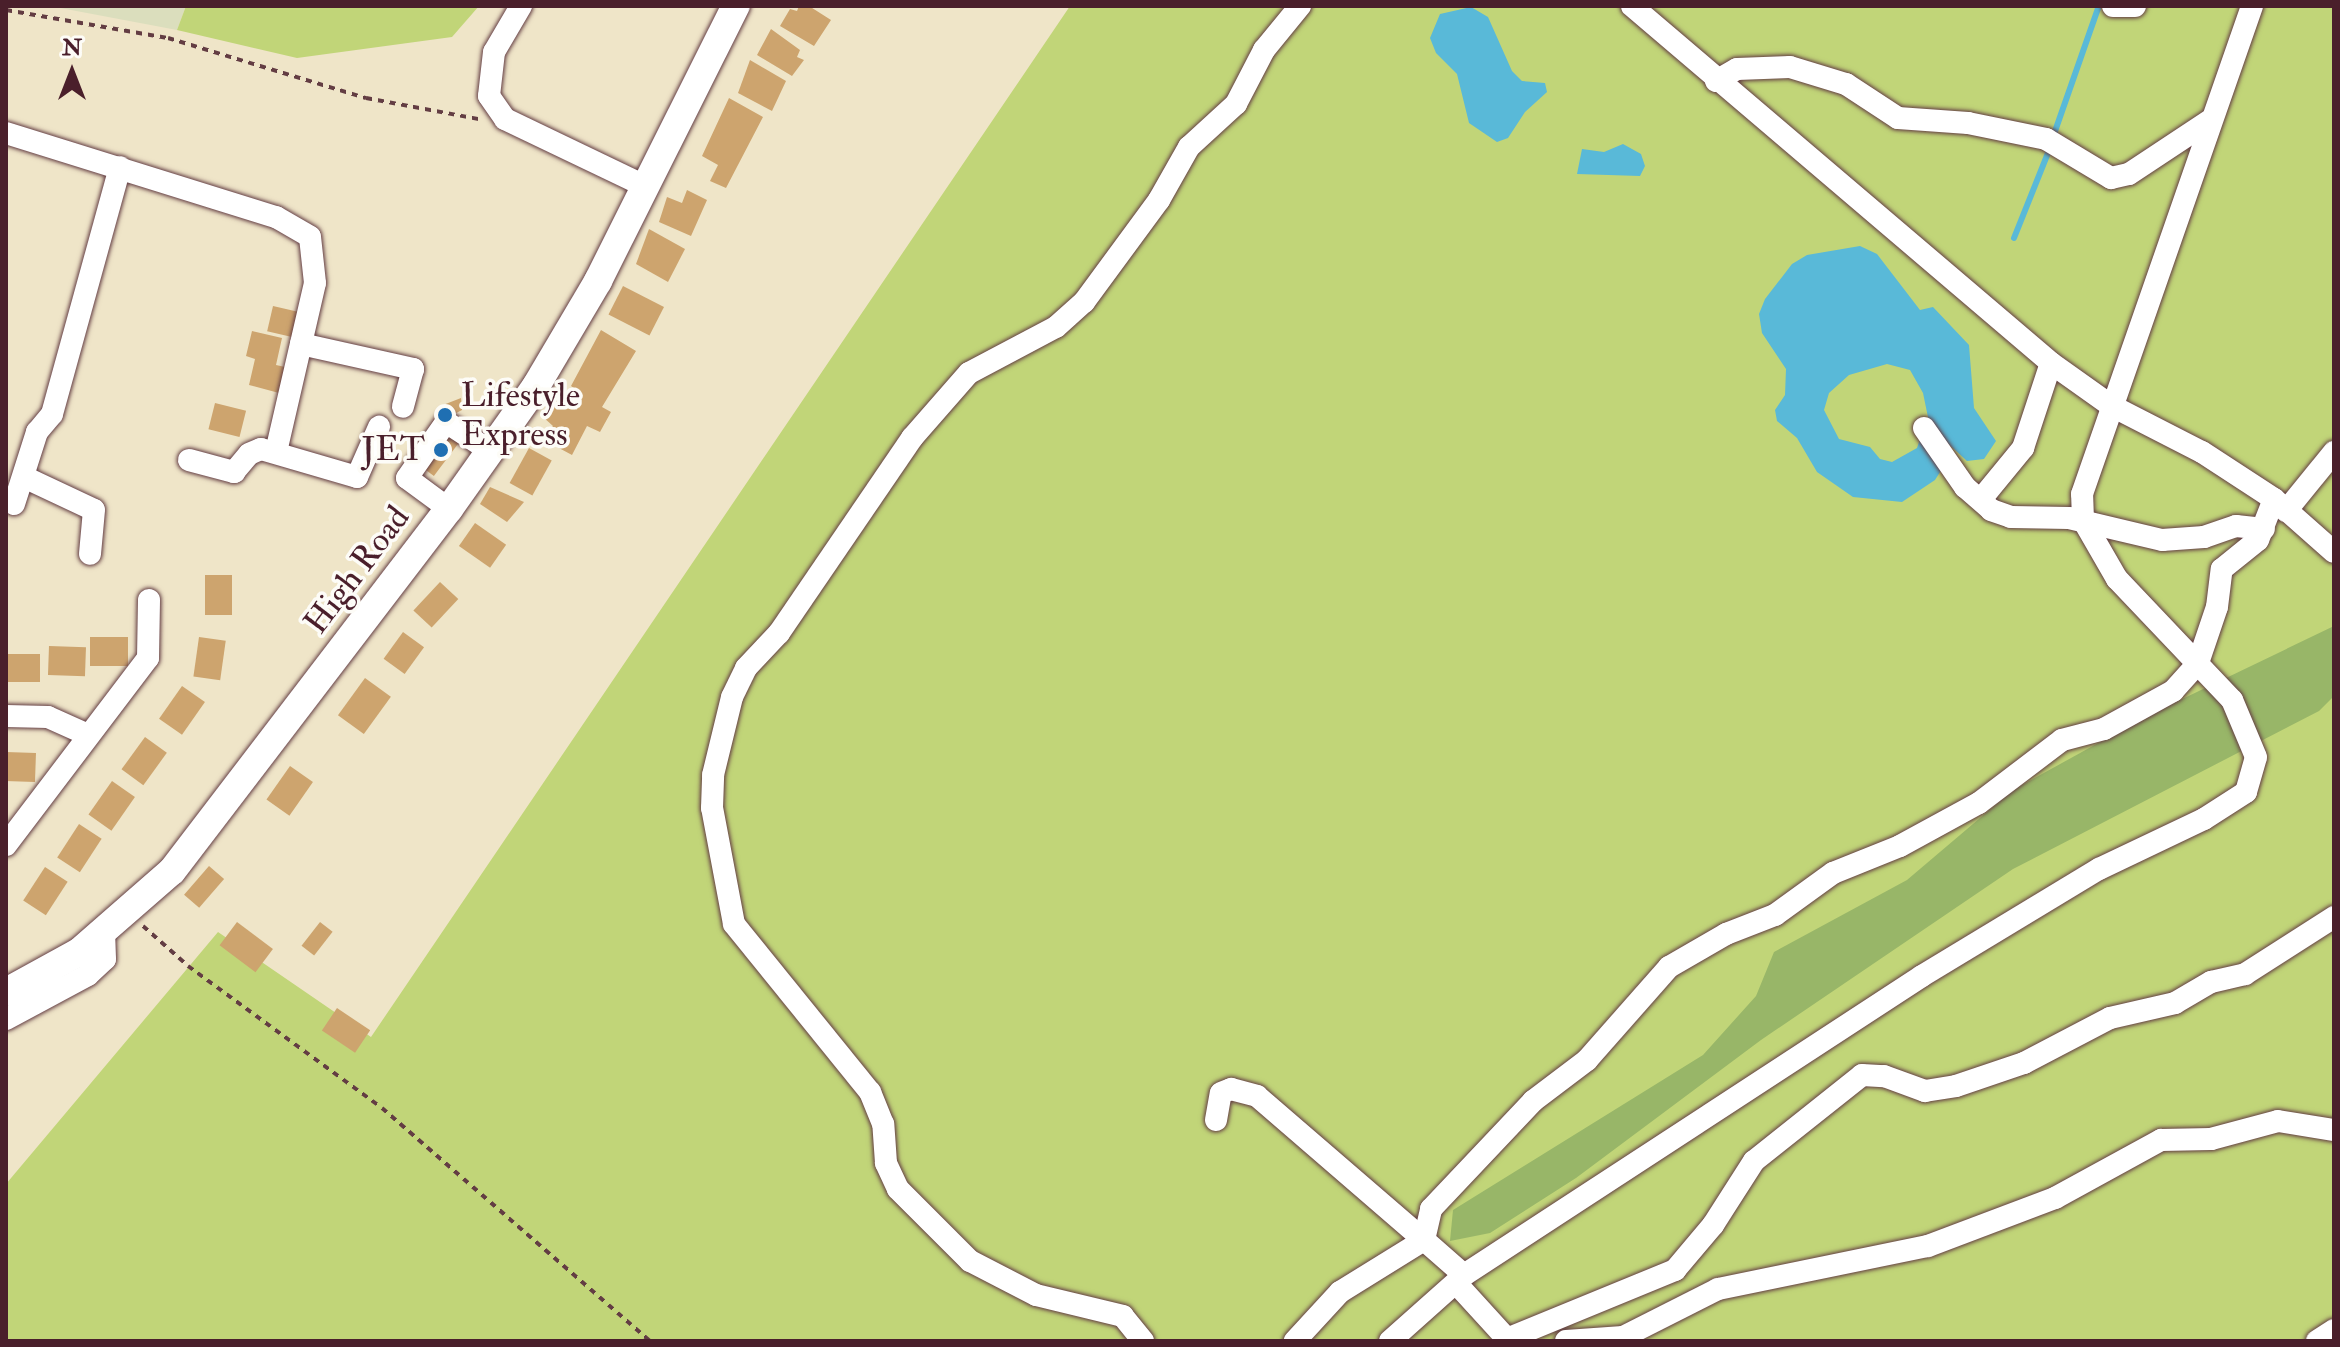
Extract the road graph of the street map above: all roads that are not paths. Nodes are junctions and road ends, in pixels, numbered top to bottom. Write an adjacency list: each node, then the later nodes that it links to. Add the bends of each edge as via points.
1 (521, 6): 10 (street, via 494,52 489,96 505,119)
2 (736, 6): 10 (main road, High Road)
3 (1300, 6): 45 (street, via 1264,50 1236,104 1189,147 1159,200 1084,302 1056,327 969,373 912,438 779,633 746,668 732,697 713,775 712,808 734,924 870,1092 883,1124 886,1163 898,1189 970,1261 1036,1295 1123,1316)
4 (1632, 6): 6 (street)
5 (2252, 6): 7 (street)
6 (1716, 81): 7 (street, via 1737,69 1790,67 1846,84 1898,118 1968,123 2046,139 2070,149 2097,174 2129,174); 12 (street)
7 (2209, 121): 13 (street)
8 (6, 133): 9 (street)
9 (120, 167): 11 (street, via 276,217 310,237 315,283); 21 (street, via 52,414 37,432)
10 (647, 187): 17 (main road, High Road, via 598,281)
11 (301, 344): 14 (street, via 413,369); 18 (street)
12 (2051, 363): 13 (street); 22 (street, via 2023,448)
13 (2110, 405): 24 (street, via 2202,452); 26 (street, via 2082,494)
14 (403, 407)
15 (379, 427): 18 (street, via 357,477)
16 (1924, 428): 22 (street, via 1965,487)
17 (490, 451): 25 (main road, High Road); 25 (street, via 446,422 407,478)
18 (276, 452): 20 (street, via 252,451 242,469 231,473)
19 (2334, 452): 24 (street)
20 (189, 460)
21 (24, 477): 23 (street); 29 (street, via 94,510)
22 (1982, 498): 26 (street, via 1991,510 2011,517)
23 (14, 504)
24 (2280, 505): 27 (street); 28 (street)
25 (449, 509): 36 (main road, High Road, via 172,871)
26 (2083, 520): 27 (street, via 2162,540 2204,537 2236,526); 31 (street, via 2117,579)
27 (2264, 529): 31 (street, via 2251,547 2222,569 2217,607)
28 (2334, 552)
29 (90, 554)
30 (149, 600): 33 (street, via 148,658)
31 (2198, 663): 41 (street, via 2190,677 2161,698 2104,729 2062,740 1979,803 1900,846 1833,873 1775,915 1696,949 1669,967 1587,1060 1533,1101 1438,1198); 42 (street, via 2232,700 2256,757 2246,792 2204,819 2099,869 1922,976)
32 (6, 716): 33 (street, via 48,717)
33 (88, 735): 34 (street)
34 (6, 845)
35 (2334, 917): 44 (street, via 2245,974 2211,982 2175,1003 2110,1018 2024,1063 1956,1086 1925,1091 1884,1076 1862,1075 1754,1161 1713,1225 1675,1270)
36 (104, 934): 37 (main road, High Road); 38 (street, via 105,959 88,975)
37 (6, 992)
38 (6, 1019)
39 (1216, 1120): 41 (street, via 1221,1093 1231,1089 1257,1096)
40 (2334, 1130): 48 (street, via 2278,1121 2211,1139 2161,1140 2055,1198 1928,1246 1718,1289 1623,1337)
41 (1424, 1240): 42 (street); 46 (street, via 1340,1292)
42 (1460, 1279): 44 (street); 47 (street)
43 (2334, 1330): 49 (street)
44 (1515, 1340)
45 (1143, 1341)
46 (1295, 1341)
47 (1390, 1341)
48 (1566, 1341)
49 (2317, 1341)

